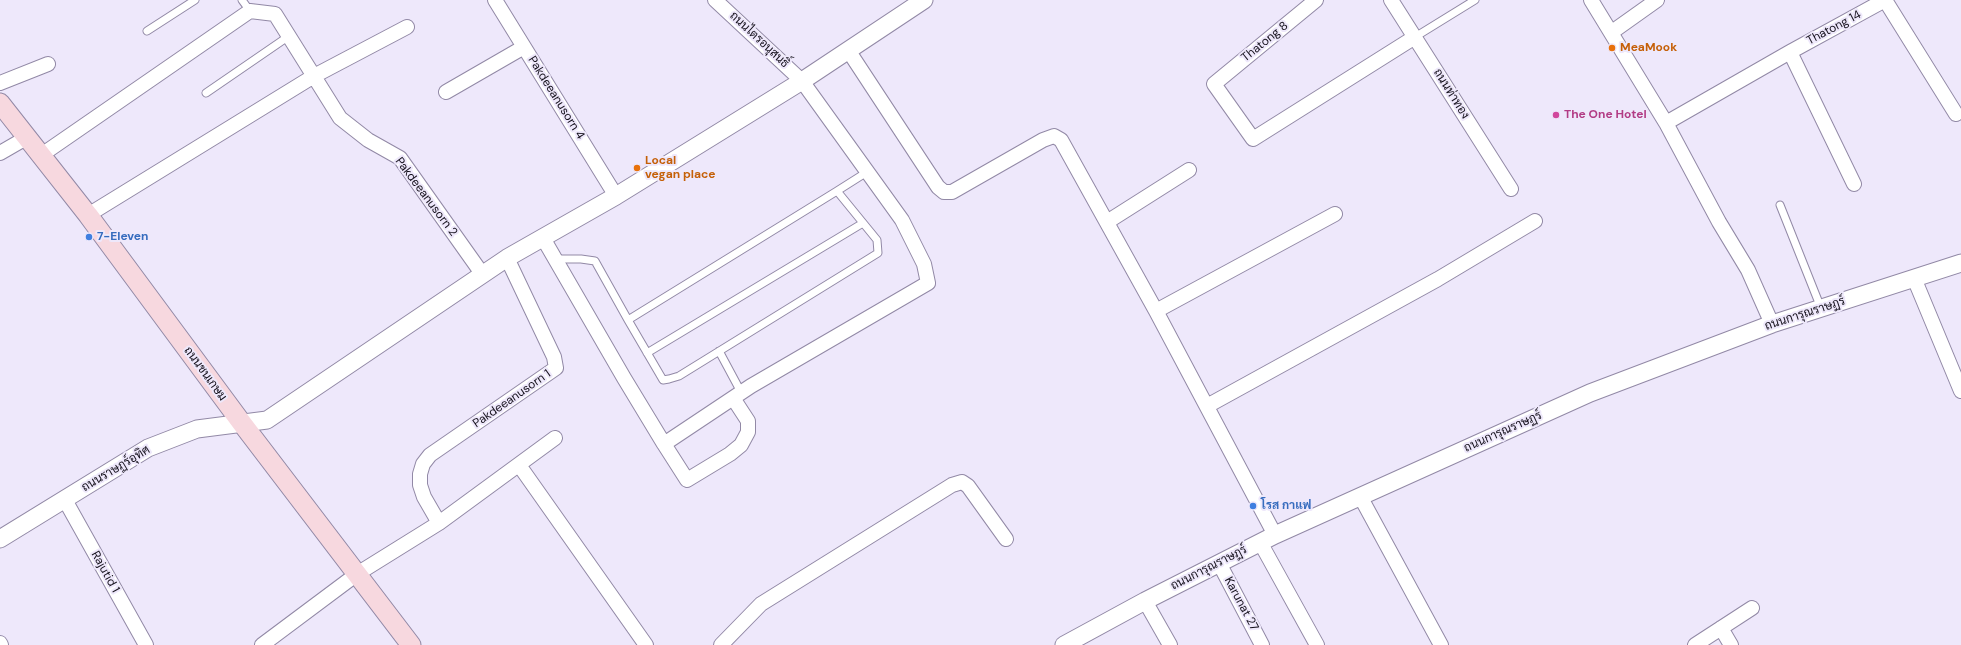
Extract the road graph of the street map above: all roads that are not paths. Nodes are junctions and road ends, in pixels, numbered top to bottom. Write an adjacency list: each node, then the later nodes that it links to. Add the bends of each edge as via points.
1 (195, 0): 13 (lane)
2 (495, 0): 17 (street, Pakdeeanusorn 4)
3 (715, 0): 22 (street, ถนนไตรอนุสนธิ์)
4 (924, 0): 18 (street, ถนนราษฏร์อุทิศ)
5 (1316, 0): 16 (street, Thatong 8, via 1214,84 1253,139)
6 (1391, 0): 16 (street, ถนนท่าทอง)
7 (1475, 0): 16 (lane)
8 (1591, 0): 14 (street)
9 (1658, 0): 14 (street)
10 (1885, 0): 19 (street, Thatong 14); 27 (street, Thatong 14)
11 (246, 6): 15 (street, Pakdeeanusorn 2, via 275,14); 31 (street)
12 (407, 27): 21 (street)
13 (147, 31)
14 (1612, 32): 28 (street)
15 (289, 36): 21 (street, Pakdeeanusorn 2); 25 (lane)
16 (1415, 37): 35 (street, ถนนท่าทอง)
17 (524, 47): 24 (street); 37 (street, Pakdeeanusorn 4)
18 (848, 50): 22 (street, ถนนราษฏร์อุทิศ); 42 (street, via 938,187 944,192 952,192 1054,136 1061,140)
19 (1790, 52): 28 (street, Thatong 14); 34 (street)
20 (48, 64): 23 (street)
21 (314, 76): 40 (street); 48 (street, Pakdeeanusorn 2, via 340,118 368,140 400,158)
22 (802, 81): 33 (street, ถนนไตรอนุสนธิ์); 37 (street, ถนนราษฏร์อุทิศ)
23 (0, 83)
24 (446, 92)
25 (206, 93)
26 (0, 103): 29 (main road, ถนนชนเกษม)
27 (1956, 114)
28 (1666, 123): 53 (street, via 1748,270)
29 (26, 138): 30 (street); 31 (main road, ถนนชนเกษม)
30 (0, 153)
31 (40, 156): 40 (main road, ถนนชนเกษม)
32 (1190, 170): 42 (street)
33 (867, 172): 36 (lane); 57 (street, ถนนไตรอนุสนธิ์, via 902,220 924,264 928,283)
34 (1854, 184)
35 (1512, 189)
36 (837, 191): 43 (lane); 52 (lane)
37 (616, 196): 44 (street, ถนนราษฏร์อุทิศ)
38 (1780, 205): 50 (lane)
39 (1335, 214): 51 (street)
40 (88, 215): 59 (main road, ถนนชนเกษม)
41 (1535, 221): 58 (street, via 1438,279)
42 (1106, 222): 51 (street)
43 (863, 223): 54 (lane, via 877,240 878,253); 55 (lane)
44 (543, 238): 45 (street, ถนนราษฏร์อุทิศ); 46 (street)
45 (507, 258): 48 (street, ถนนราษฏร์อุทิศ); 65 (street, Pakdeeanusorn 1, via 554,357 556,368 430,455 423,464 420,486)
46 (556, 259): 52 (lane, via 595,261); 61 (street)
47 (1961, 263): 49 (street, ถนนการุณราษฏร์)
48 (483, 275): 59 (street, ถนนราษฏร์อุทิศ, via 267,420)
49 (1914, 278): 50 (street, ถนนการุณราษฏร์); 56 (street)
50 (1821, 308): 53 (street, ถนนการุณราษฏร์)
51 (1156, 311): 58 (street)
52 (628, 320): 55 (lane)
53 (1772, 324): 63 (street, ถนนการุณราษฏร์, via 1590,393)
54 (719, 351): 55 (lane, via 679,376 663,380); 57 (lane)
55 (647, 353)
56 (1961, 391)
57 (737, 395): 61 (street); 61 (street, via 748,421 748,432 741,445 730,454 687,480)
58 (1207, 406): 66 (street)
59 (241, 422): 64 (street, ถนนราษฏร์อุทิศ, via 197,429 148,448); 71 (main road, ถนนชนเกษม)
60 (555, 438): 62 (street)
61 (664, 444)
62 (519, 465): 65 (street); 78 (street)
63 (1360, 496): 66 (street, ถนนการุณราษฏร์); 84 (street)
64 (65, 500): 67 (street, ถนนราษฏร์อุทิศ); 75 (street, Rajutid 1)
65 (438, 523): 71 (street)
66 (1275, 535): 69 (street, ถนนการุณราษฏร์)
67 (0, 539)
68 (1006, 539): 79 (street, via 968,486 962,482 952,485 761,604)
69 (1260, 542): 70 (street, ถนนการุณราษฏร์); 83 (street)
70 (1219, 563): 72 (street, ถนนการุณราษฏร์); 82 (street, Karunat 27)
71 (357, 574): 76 (street); 77 (main road, ถนนชนเกษม)
72 (1145, 601): 80 (street, ถนนการุณราษฏร์); 81 (street)
73 (1752, 608): 74 (street)
74 (1721, 628): 85 (street); 86 (street)
75 (146, 645)
76 (262, 645)
77 (411, 645)
78 (646, 645)
79 (721, 645)
80 (1064, 645)
81 (1170, 645)
82 (1262, 645)
83 (1317, 645)
84 (1441, 645)
85 (1695, 645)
86 (1731, 645)

